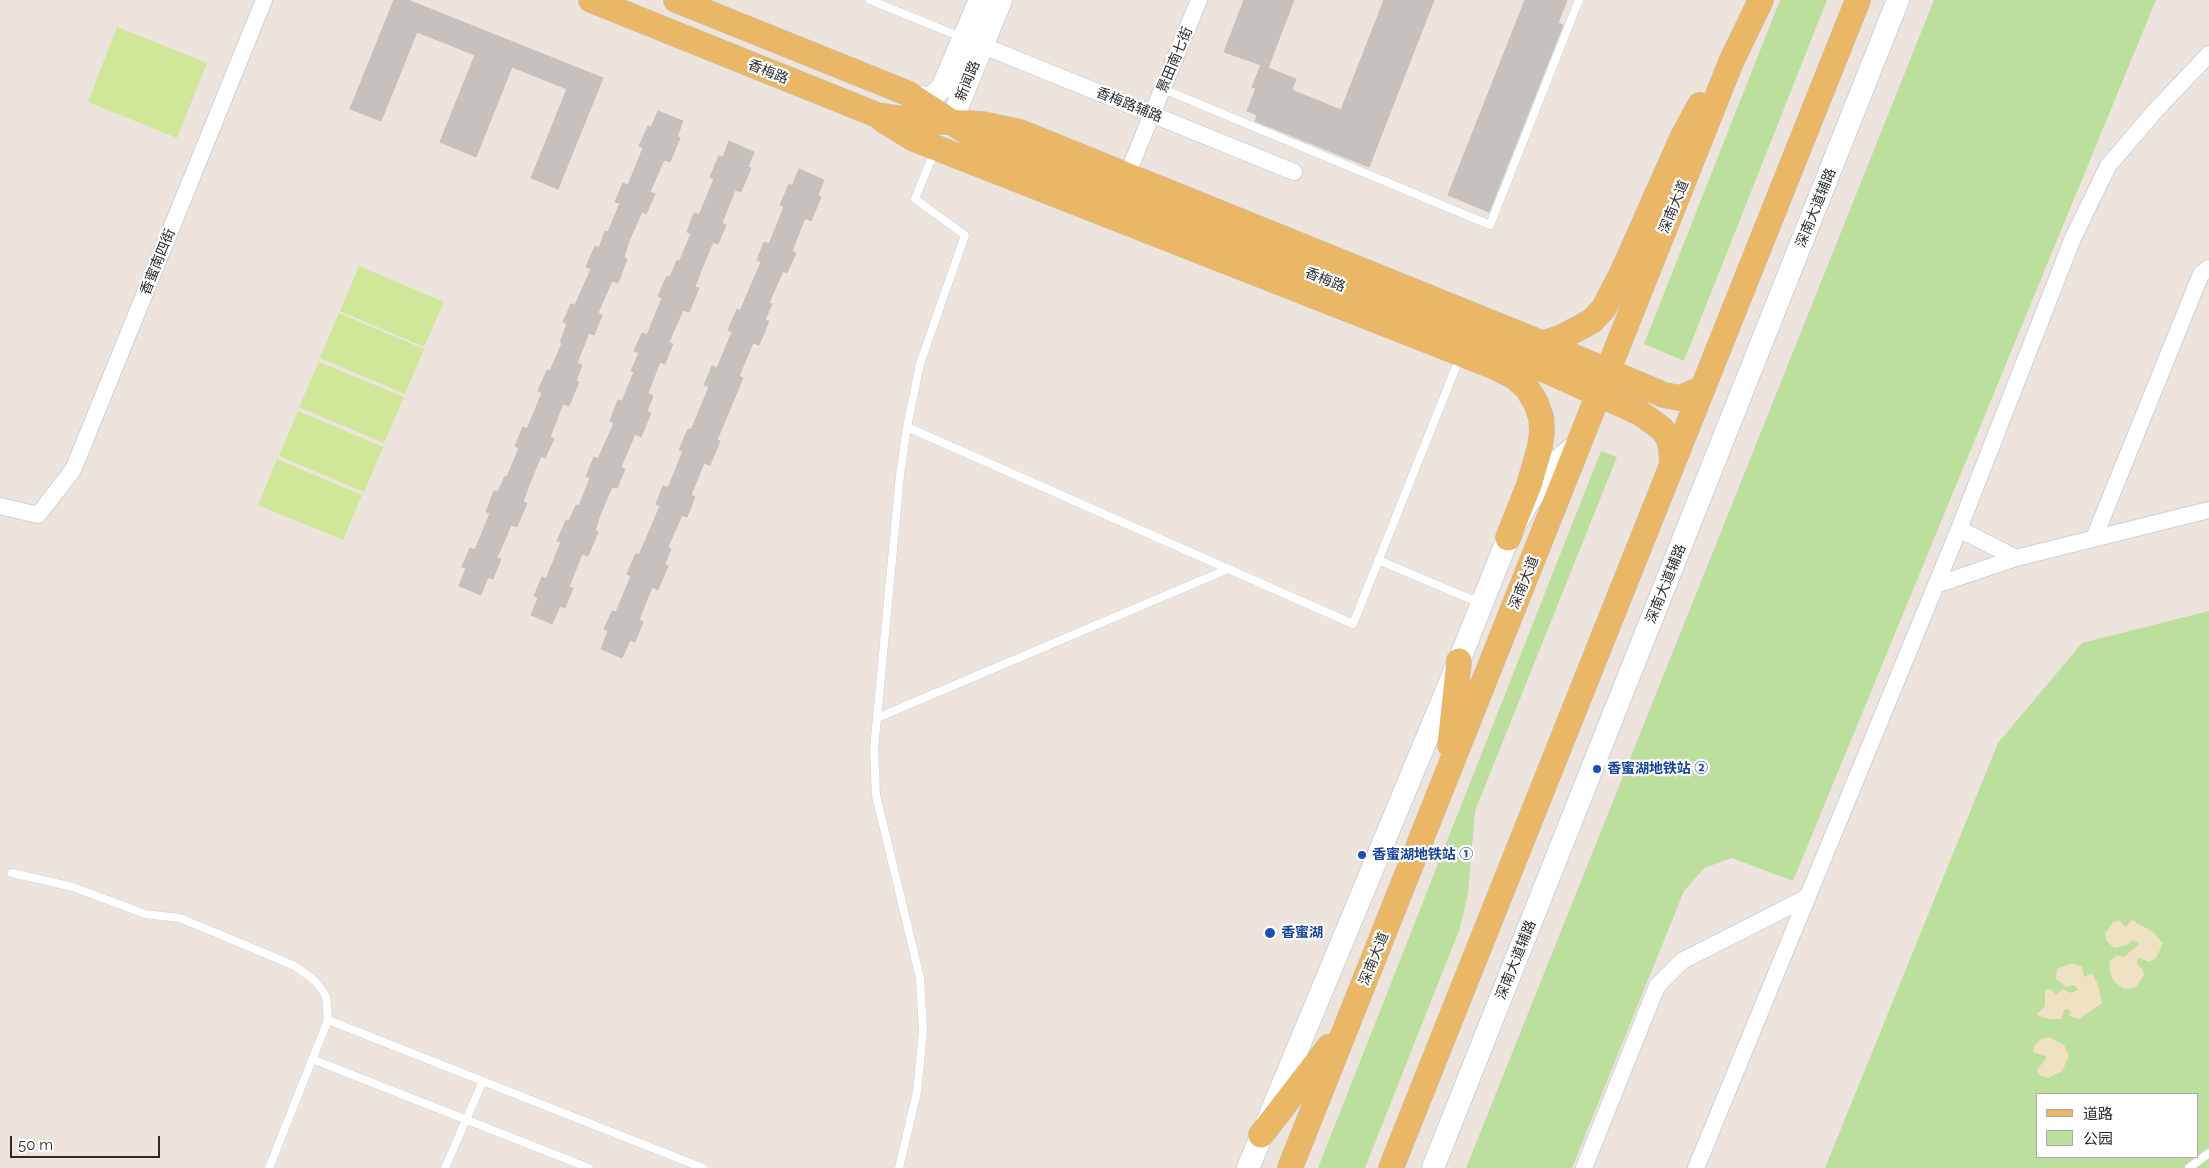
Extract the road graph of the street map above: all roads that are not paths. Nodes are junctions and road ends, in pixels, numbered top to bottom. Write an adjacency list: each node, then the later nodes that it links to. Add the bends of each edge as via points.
1 (264, 0): 34 (street, 香蜜南四街, via 73,470 38,515)
2 (591, 0): 19 (main road, 香梅路)
3 (870, 0): 12 (lane)
4 (980, 0): 12 (main road, 新闻路)
5 (1001, 0): 12 (main road, 新闻路)
6 (1200, 0): 16 (street, 景田南七街)
7 (1579, 0): 16 (lane, via 1490,225)
8 (1761, 0): 14 (main road, 深南大道)
9 (1858, 0): 29 (main road)
10 (1898, 0): 64 (main road, 深南大道辅路)
11 (685, 2): 17 (main road, 香梅路)
12 (973, 42): 15 (main road, 新闻路); 18 (street, 香梅路辅路); 20 (main road, 新闻路)
13 (2209, 54): 36 (street, via 2108,166 2073,238)
14 (1731, 62): 25 (main road, via 1683,136 1604,308 1592,321); 28 (main road, 深南大道)
15 (947, 80): 17 (main road, 新闻路, via 934,96 925,99); 20 (main road, 新闻路, via 943,101)
16 (1163, 89): 18 (street, 景田南七街)
17 (915, 97): 20 (main road, 香梅路)
18 (1152, 114): 22 (street, 香梅路辅路); 23 (street, 景田南七街)
19 (877, 115): 20 (main road, 香梅路); 21 (main road, via 898,131)
20 (951, 122): 23 (main road, 香梅路, via 992,125 1020,132); 26 (main road, 香梅路, via 1001,150)
21 (936, 147): 27 (main road); 31 (lane, via 915,199 965,235 920,364)
22 (1294, 172)
23 (1127, 175): 25 (main road, 香梅路)
24 (2206, 268): 38 (street)
25 (1544, 344): 26 (main road); 28 (main road, 香梅路)
26 (1510, 354): 30 (main road, 香梅路)
27 (1461, 355): 37 (main road, via 1515,377 1527,388 1541,417 1540,447); 40 (lane)
28 (1608, 371): 29 (main road, 香梅路, via 1673,398 1687,397); 30 (main road, 深南大道)
29 (1701, 389): 33 (main road)
30 (1599, 395): 32 (main road, 深南大道); 33 (main road, 香梅路, via 1640,413 1661,428 1671,448)
31 (907, 427): 41 (lane); 45 (lane)
32 (1580, 442): 37 (main road, via 1559,460 1527,504); 46 (main road, 深南大道)
33 (1672, 463): 63 (main road)
34 (0, 506)
35 (2209, 510): 38 (street)
36 (1959, 529): 39 (street); 42 (street)
37 (1508, 538): 43 (main road)
38 (2094, 538): 39 (street)
39 (2016, 558): 42 (street)
40 (1378, 560): 41 (lane, via 1352,624); 43 (lane)
41 (1228, 569): 45 (lane)
42 (1936, 586): 48 (street)
43 (1482, 604): 44 (main road)
44 (1459, 661): 46 (main road); 54 (main road)
45 (877, 718): 60 (lane, via 874,749 876,795 920,978 923,1031 917,1092)
46 (1446, 778): 50 (main road, 深南大道)
47 (12, 873): 49 (lane, via 73,887 145,914 180,918 295,966 315,981 326,996)
48 (1808, 897): 65 (street, via 1682,961 1658,986); 66 (street)
49 (328, 1020): 51 (lane); 52 (lane)
50 (1348, 1024): 54 (main road); 62 (main road, 深南大道)
51 (312, 1059): 53 (lane); 56 (lane)
52 (483, 1081): 53 (lane); 59 (lane)
53 (467, 1120): 57 (lane); 58 (lane)
54 (1260, 1135): 61 (main road)
55 (2209, 1153): 67 (lane)
56 (269, 1168)
57 (445, 1168)
58 (589, 1168)
59 (703, 1168)
60 (899, 1168)
61 (1248, 1168)
62 (1290, 1168)
63 (1391, 1168)
64 (1433, 1168)
65 (1584, 1168)
66 (1696, 1168)
67 (2189, 1168)

